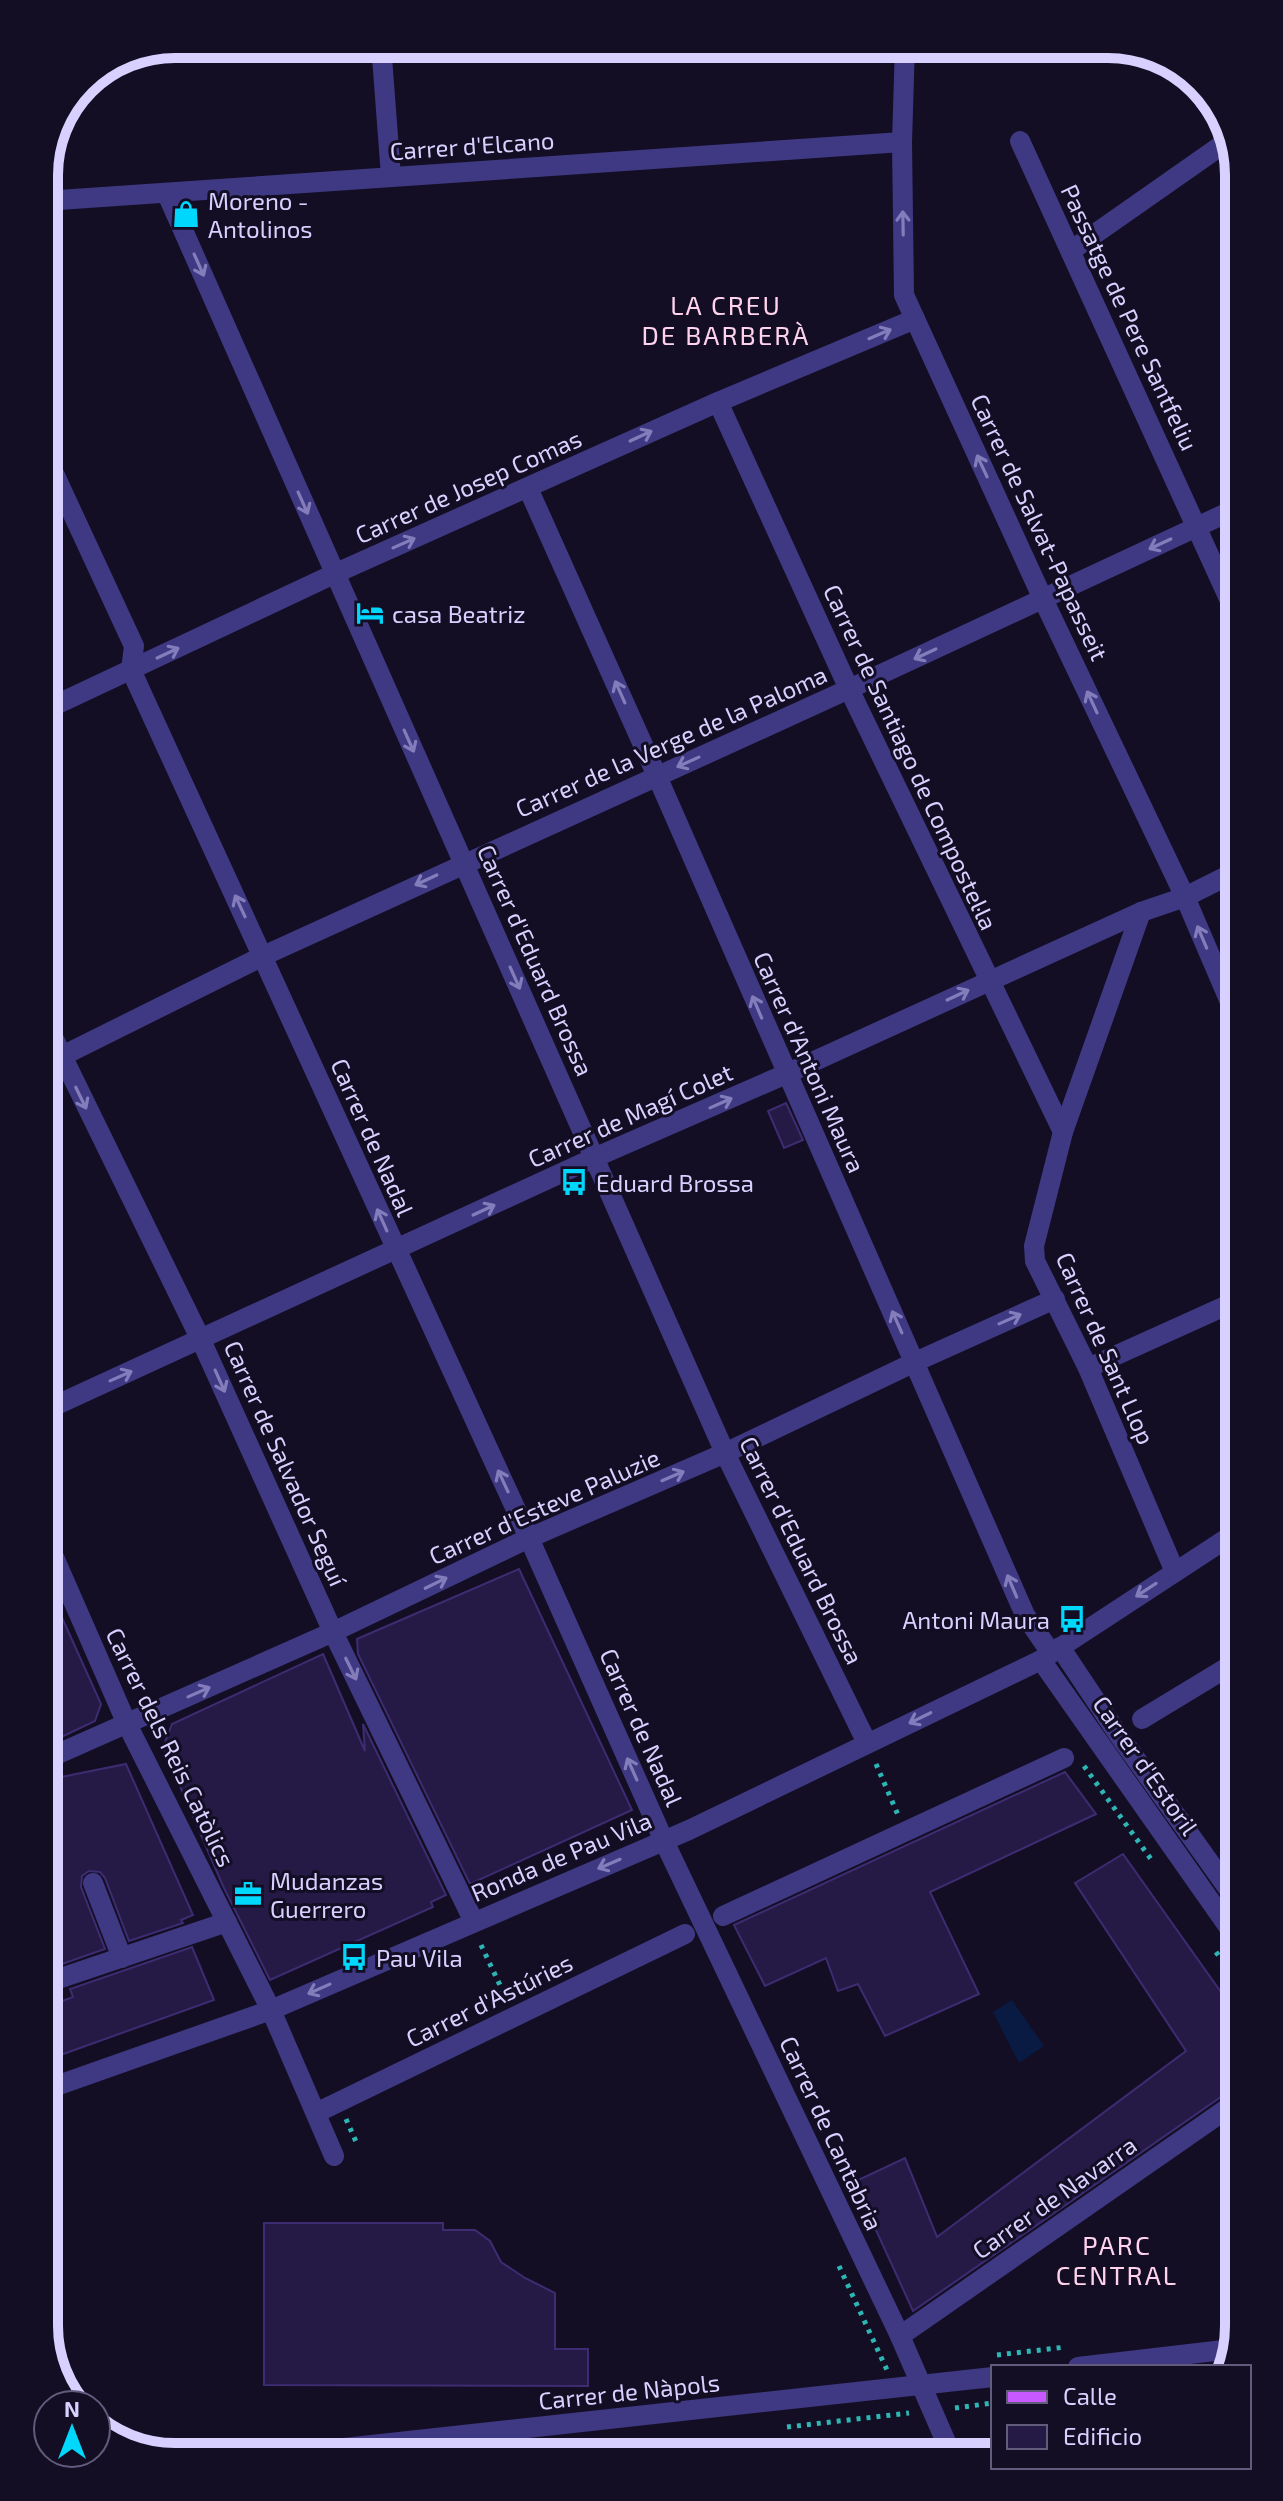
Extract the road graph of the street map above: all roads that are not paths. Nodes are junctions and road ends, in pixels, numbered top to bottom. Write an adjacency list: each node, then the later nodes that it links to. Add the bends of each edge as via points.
1 (382, 58): 6 (street)
2 (905, 58): 4 (street, Carrer de Salvat-Papasseit)
3 (1020, 141): 9 (street, Passatge de Pere Santfeliu)
4 (902, 142): 6 (street, Carrer d'Elcano); 10 (street, Carrer de Salvat-Papasseit, one-way to 4, via 904,295)
5 (1221, 146): 9 (street)
6 (391, 176): 7 (street, Carrer d'Elcano)
7 (167, 194): 8 (street, Carrer d'Elcano); 16 (street, Carrer d'Eduard Brossa, one-way to 16)
8 (58, 200)
9 (1072, 250): 15 (street, Passatge de Pere Santfeliu)
10 (915, 319): 11 (street, Carrer de Josep Comas, one-way to 10); 18 (street, Carrer de Salvat-Papasseit, one-way to 10)
11 (718, 402): 13 (street, Carrer de Josep Comas, one-way to 11); 20 (street, Carrer de Santiago de Compostel·la)
12 (58, 482): 19 (street, Carrer de Nadal, via 134,646)
13 (528, 488): 16 (street, Carrer de Josep Comas, one-way to 13); 22 (street, Carrer d'Antoni Maura, one-way to 13)
14 (1225, 514): 15 (street, Carrer de la Verge de la Paloma)
15 (1197, 527): 17 (street, Passatge de Pere Santfeliu); 18 (street, Carrer de la Verge de la Paloma, one-way to 18)
16 (334, 574): 19 (street, Carrer de Josep Comas, one-way to 16); 23 (street, Carrer d'Eduard Brossa, one-way to 23)
17 (1225, 590)
18 (1043, 599): 20 (street, Carrer de la Verge de la Paloma, one-way to 20); 25 (street, Carrer de Salvat-Papasseit, one-way to 18)
19 (131, 670): 21 (street, Carrer de Josep Comas); 27 (street, Carrer de Nadal, one-way to 19)
20 (849, 689): 22 (street, Carrer de la Verge de la Paloma, one-way to 22); 28 (street, Carrer de Santiago de Compostel·la)
21 (58, 704)
22 (657, 776): 23 (street, Carrer de la Verge de la Paloma); 32 (street, Carrer d'Antoni Maura, one-way to 22)
23 (463, 863): 27 (street, Carrer de la Verge de la Paloma, one-way to 27); 34 (street, Carrer d'Eduard Brossa, one-way to 34)
24 (1225, 877): 25 (street, Carrer de Magí Colet)
25 (1185, 897): 26 (street, Carrer de Magí Colet); 29 (street, Carrer de Salvat-Papasseit, one-way to 25)
26 (1141, 912): 28 (street, Carrer de Magí Colet); 33 (street, Carrer de Sant Llop)
27 (263, 956): 30 (street, Carrer de la Verge de la Paloma); 35 (street, Carrer de Nadal, one-way to 27)
28 (989, 981): 32 (street, Carrer de Magí Colet, one-way to 28); 33 (street, Carrer de Santiago de Compostel·la)
29 (1225, 990)
30 (58, 1058)
31 (58, 1068): 38 (street, Carrer de Salvador Seguí, one-way to 38)
32 (786, 1074): 34 (street, Carrer de Magí Colet, one-way to 32); 39 (street, Carrer d'Antoni Maura, one-way to 32)
33 (1063, 1132): 36 (street, Carrer de Sant Llop, via 1034,1246 1035,1261)
34 (596, 1157): 35 (street, Carrer de Magí Colet, one-way to 34); 42 (street, Carrer d'Eduard Brossa)
35 (396, 1251): 38 (street, Carrer de Magí Colet); 43 (street, Carrer de Nadal, one-way to 35)
36 (1055, 1299): 39 (street, Carrer d'Esteve Paluzie, one-way to 36); 40 (street, Carrer de Sant Llop)
37 (1225, 1306): 40 (street)
38 (201, 1340): 41 (street, Carrer de Magí Colet, one-way to 38); 47 (street, Carrer de Salvador Seguí, one-way to 47)
39 (915, 1362): 42 (street, Carrer d'Esteve Paluzie); 48 (street, Carrer d'Antoni Maura, one-way to 39, via 1025,1615)
40 (1088, 1368): 46 (street, Carrer de Sant Llop)
41 (58, 1404)
42 (725, 1453): 43 (street, Carrer d'Esteve Paluzie, one-way to 42); 52 (street, Carrer d'Eduard Brossa)
43 (529, 1538): 47 (street, Carrer d'Esteve Paluzie, one-way to 43); 55 (street, Carrer de Nadal, one-way to 43)
44 (1225, 1540): 46 (street, Ronda de Pau Vila)
45 (58, 1566): 51 (street, Carrer dels Reis Catòlics)
46 (1175, 1572): 48 (street, Ronda de Pau Vila, one-way to 48)
47 (333, 1632): 51 (street, Carrer d'Esteve Paluzie, one-way to 47); 61 (street, Carrer de Salvador Seguí, one-way to 61)
48 (1051, 1653): 52 (street, Ronda de Pau Vila, one-way to 52); 57 (street, Carrer d'Estoril, via 1118,1734); 59 (street, Carrer d'Estoril)
49 (1225, 1669): 50 (street)
50 (1142, 1719)
51 (127, 1724): 53 (street, Carrer d'Esteve Paluzie); 60 (street, Carrer dels Reis Catòlics)
52 (867, 1743): 55 (street, Ronda de Pau Vila)
53 (58, 1754)
54 (1064, 1758): 58 (street)
55 (664, 1841): 61 (street, Ronda de Pau Vila, one-way to 61); 70 (street, Carrer de Cantabria)
56 (93, 1883): 63 (street)
57 (1225, 1884)
58 (723, 1916)
59 (1225, 1921)
60 (227, 1922): 63 (street); 65 (street, Carrer dels Reis Catòlics)
61 (474, 1922): 65 (street, Ronda de Pau Vila, one-way to 65)
62 (685, 1934): 68 (street, Carrer d'Astúries)
63 (122, 1958): 64 (street)
64 (58, 1976)
65 (271, 2010): 66 (street, Ronda de Pau Vila); 68 (street, Carrer dels Reis Catòlics)
66 (58, 2085)
67 (1225, 2110): 70 (street, Carrer de Navarra)
68 (316, 2113): 69 (street, Carrer dels Reis Catòlics)
69 (334, 2156)
70 (900, 2336): 74 (street, Carrer de Cantabria)
71 (1223, 2350): 72 (street)
72 (1095, 2365)
73 (991, 2377): 74 (street, Carrer de Nàpols)
74 (919, 2386): 75 (street, Carrer de Nàpols); 76 (street, Carrer de Cantabria)
75 (391, 2443)
76 (946, 2443)

